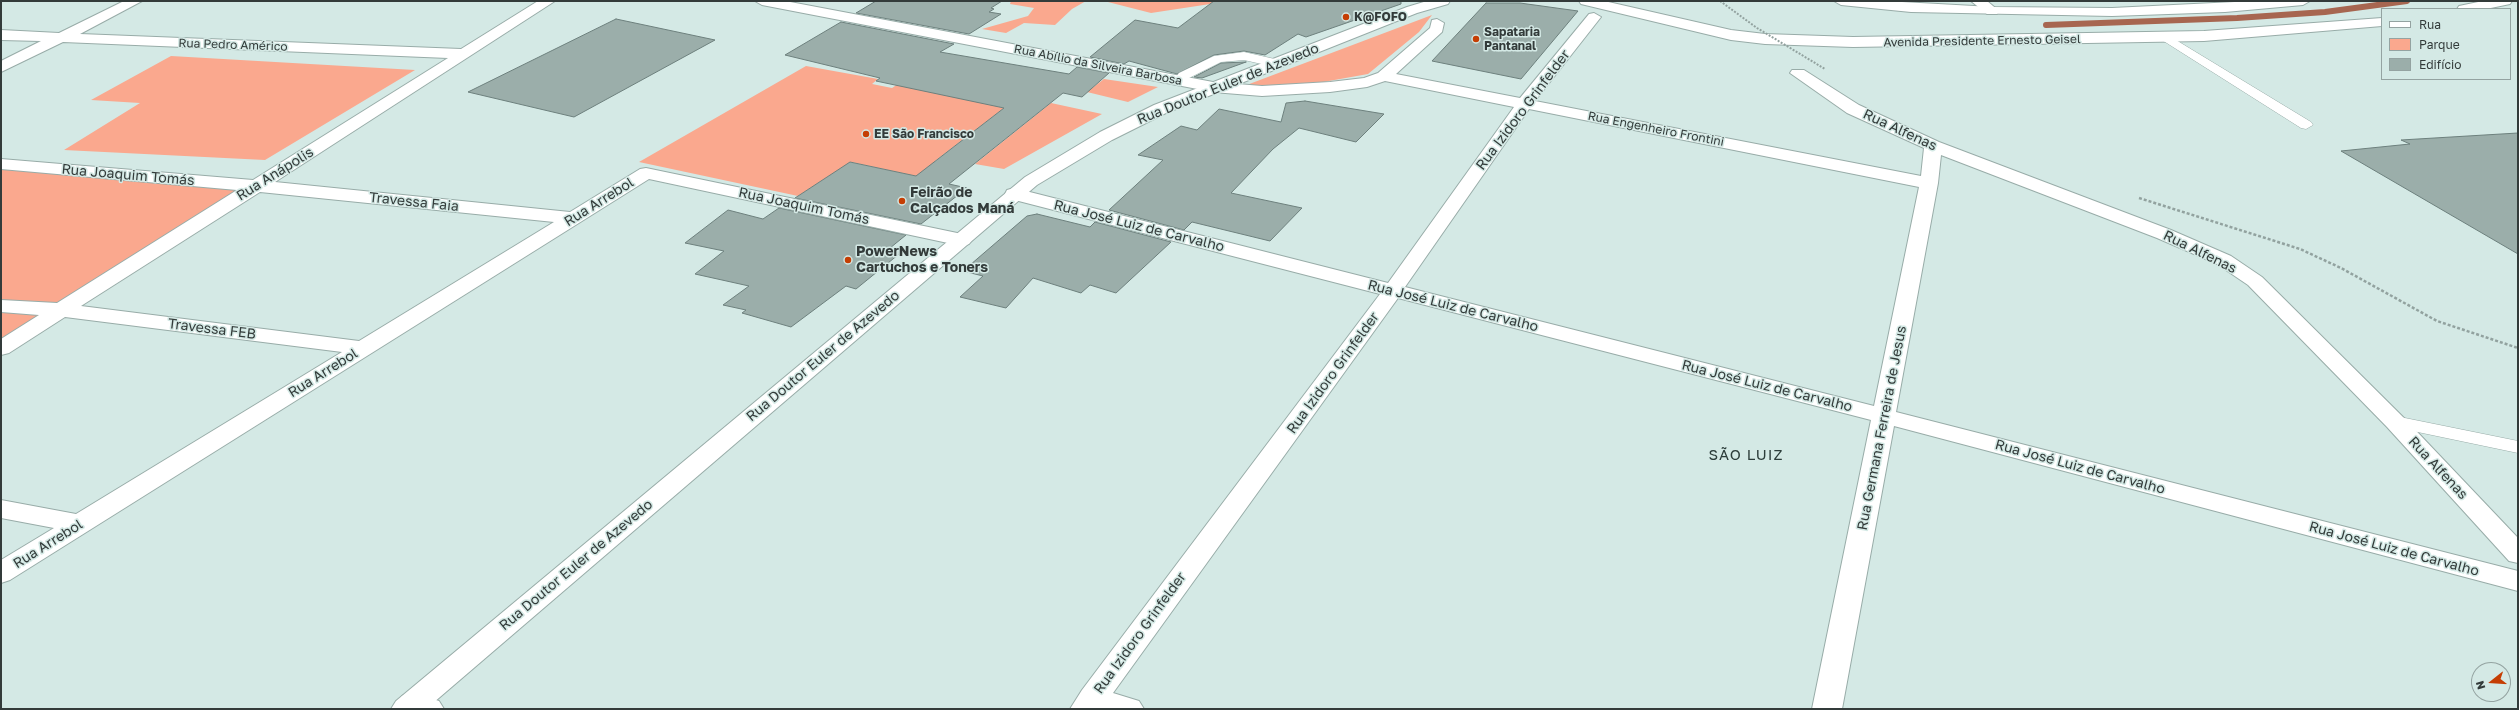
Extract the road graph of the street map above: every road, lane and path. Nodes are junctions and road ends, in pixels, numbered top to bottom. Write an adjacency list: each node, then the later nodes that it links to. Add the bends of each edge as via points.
1 (135, 1): 19 (street)
2 (548, 1): 22 (street, Rua Anápolis)
3 (762, 1): 28 (street, Rua Abílio da Silveira Barbosa)
4 (1427, 1): 14 (street)
5 (1443, 1): 14 (street)
6 (1720, 1): 25 (path, bridge, via 1757,28)
7 (1841, 1): 15 (street, Avenida Presidente Ernesto Geisel, via 1911,8)
8 (1978, 1): 15 (street)
9 (2303, 1): 11 (street, Avenida Presidente Ernesto Geisel)
10 (2505, 1): 12 (street)
11 (2219, 5): 15 (street, Avenida Presidente Ernesto Geisel, via 2112,12)
12 (2469, 8)
13 (1590, 9): 21 (street, Avenida Presidente Ernesto Geisel, via 1765,39 1874,42); 30 (street, Rua Izidoro Grinfelder)
14 (1412, 10): 23 (street, Rua Doutor Euler de Azevedo)
15 (1992, 11): 21 (street, via 1973,16 1972,25 1994,36)
16 (2381, 22): 20 (street, Avenida Presidente Ernesto Geisel, via 2267,33)
17 (1437, 23): 27 (street, Rua Abílio da Silveira Barbosa, via 1437,29)
18 (1, 35): 19 (street, Rua Pedro Américo)
19 (59, 38): 22 (street, Rua Pedro Américo); 24 (street)
20 (2166, 38): 21 (street, Avenida Presidente Ernesto Geisel); 31 (lane)
21 (2029, 40)
22 (466, 54): 36 (street, Rua Anápolis)
23 (1275, 63): 28 (lane, via 1244,56 1218,59); 29 (street, Rua Doutor Euler de Azevedo)
24 (1, 67)
25 (1825, 69)
26 (1798, 73): 32 (street, Rua Alfenas, via 1853,109)
27 (1384, 76): 29 (street, Rua Abílio da Silveira Barbosa, via 1367,82 1322,88 1262,91); 30 (street, Rua Engenheiro Frontini)
28 (1179, 81): 29 (street, Rua Abílio da Silveira Barbosa)
29 (1213, 87): 37 (street, Rua Doutor Euler de Azevedo, via 1160,109 1106,136 1052,167)
30 (1525, 103): 35 (street, Rua Engenheiro Frontini); 40 (street, Rua Izidoro Grinfelder)
31 (2306, 125)
32 (1933, 146): 35 (street, Rua Germana Ferreira de Jesus); 46 (street, Rua Alfenas, via 2164,234 2224,260 2255,280)
33 (1, 164): 36 (street, Rua Joaquim Tomás)
34 (646, 172): 38 (street, Rua Arrebol); 39 (street, Rua Joaquim Tomás)
35 (1929, 183): 45 (street, Rua Germana Ferreira de Jesus)
36 (256, 186): 38 (street, Travessa Faia); 42 (street, Rua Anápolis)
37 (1014, 194): 39 (street, Rua Doutor Euler de Azevedo); 40 (street, Rua José Luiz de Carvalho)
38 (572, 218): 44 (street, Rua Arrebol)
39 (962, 240): 54 (street, Rua Doutor Euler de Azevedo)
40 (1393, 290): 45 (street, Rua José Luiz de Carvalho); 53 (street, Rua Izidoro Grinfelder)
41 (1, 306): 42 (street, Travessa FEB)
42 (61, 310): 43 (street, Rua Anápolis); 44 (street, Travessa FEB)
43 (1, 348)
44 (363, 348): 49 (street, Rua Arrebol)
45 (1885, 416): 52 (street, Rua José Luiz de Carvalho); 56 (street, Rua Germana Ferreira de Jesus)
46 (2395, 422): 47 (lane); 50 (street, Rua Alfenas)
47 (2518, 447)
48 (1, 509): 49 (street)
49 (80, 524): 51 (street, Rua Arrebol)
50 (2518, 554)
51 (1, 573)
52 (2518, 581)
53 (1088, 704): 55 (street)
54 (416, 707)
55 (1129, 709)
56 (1827, 709)

